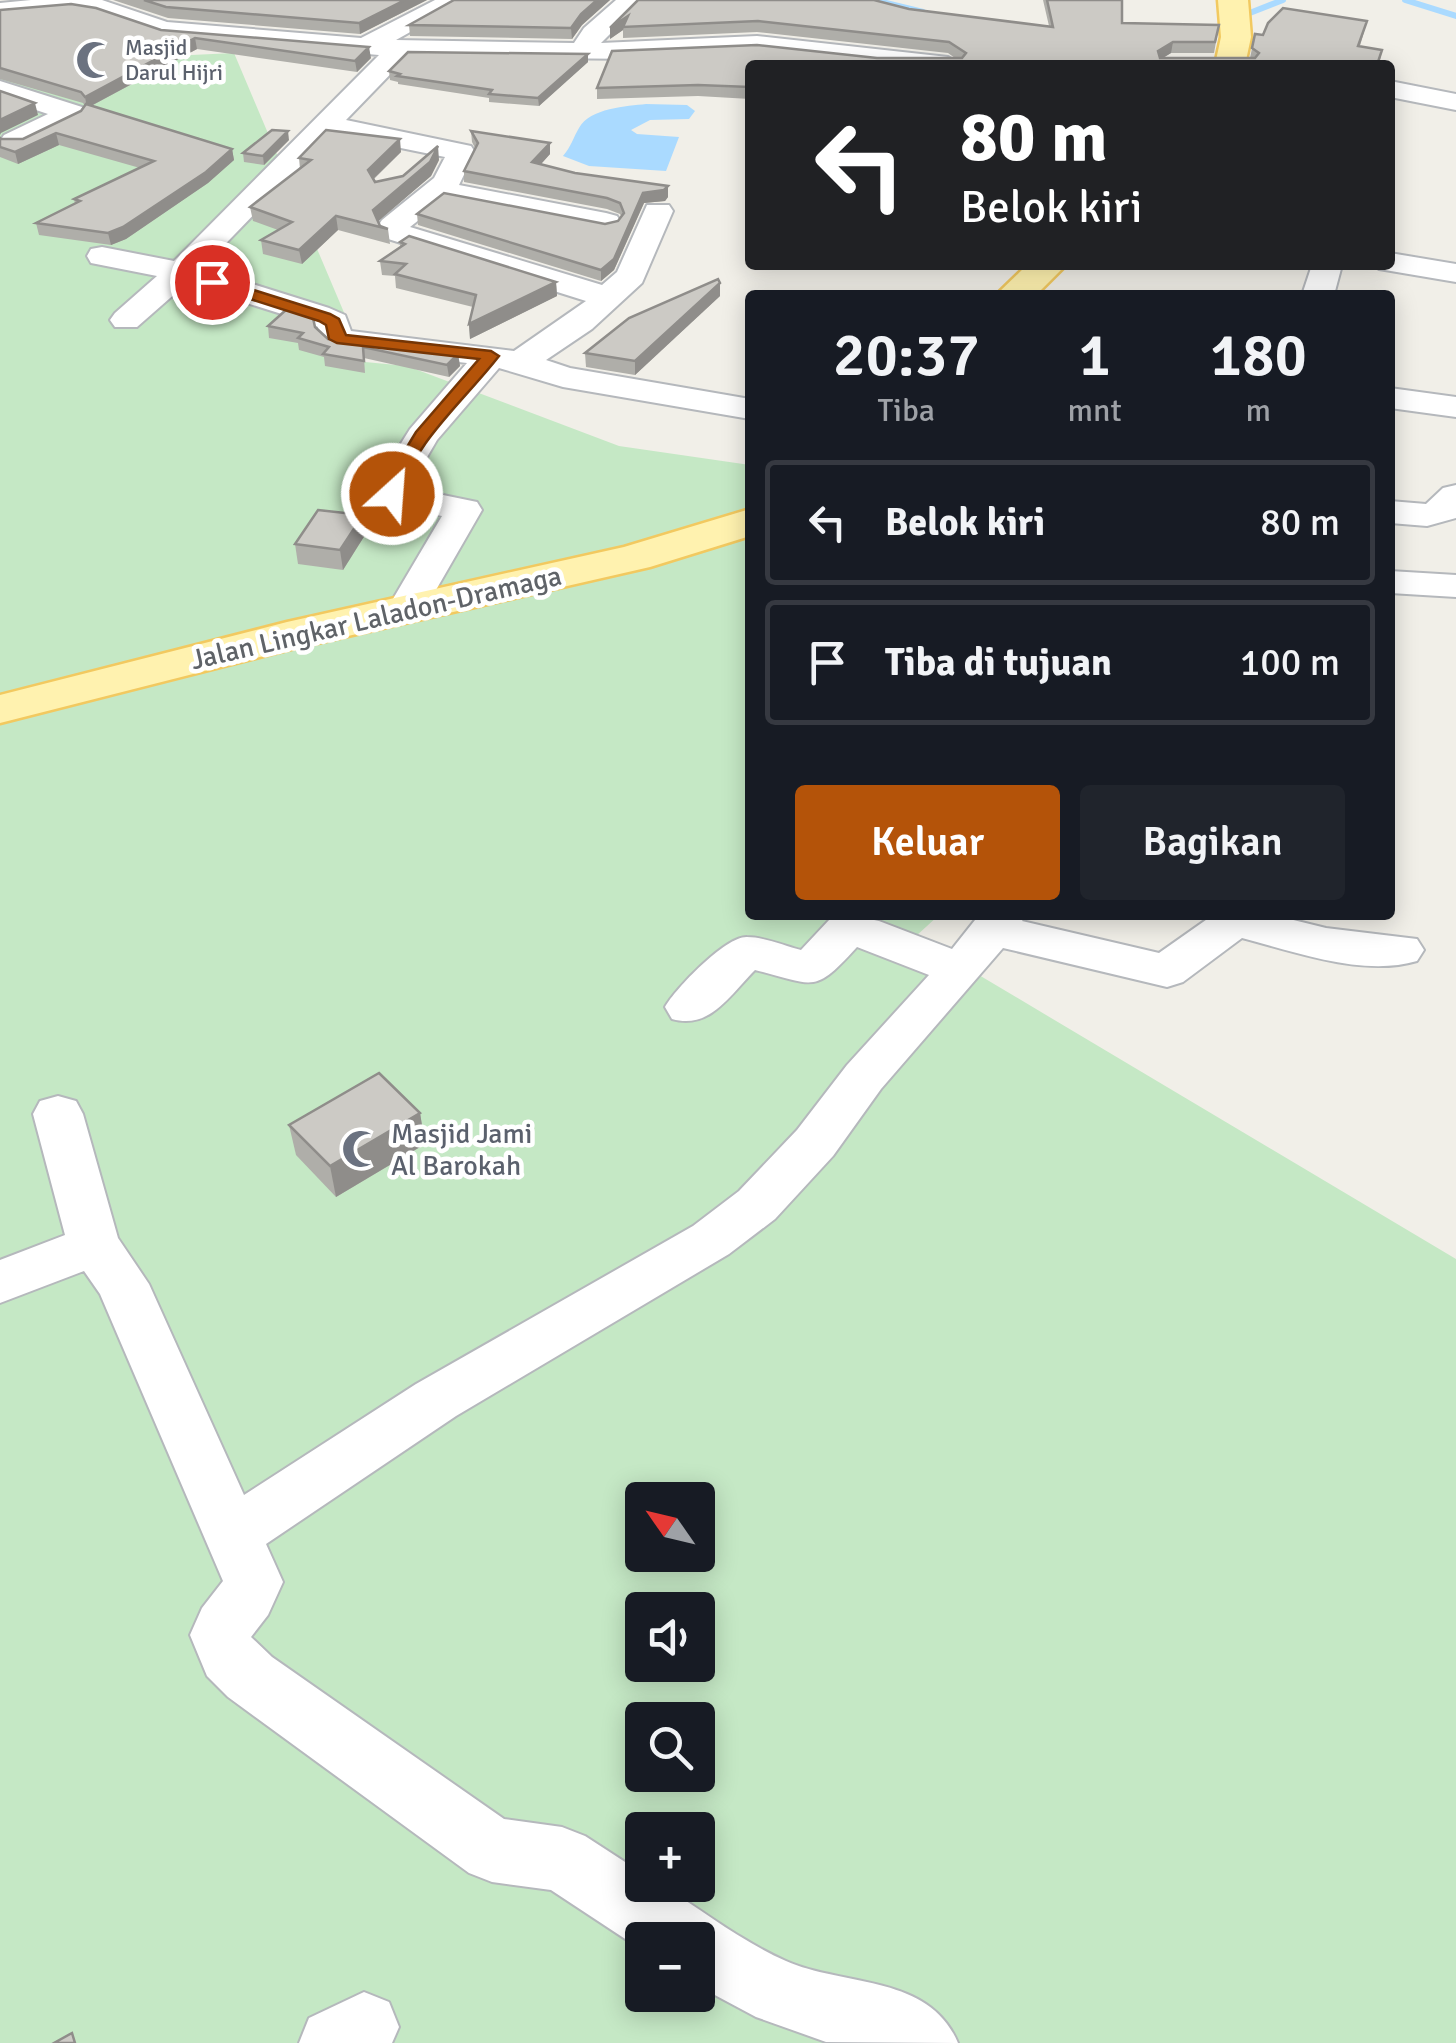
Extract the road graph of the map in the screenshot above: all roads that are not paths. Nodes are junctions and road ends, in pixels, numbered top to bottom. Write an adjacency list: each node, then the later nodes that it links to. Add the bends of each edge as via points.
1 (454, 0): 5 (street)
2 (631, 0): 7 (street, via 593,33)
3 (0, 11): 5 (street, via 73,3 163,29)
4 (1234, 40): 9 (street)
5 (367, 46): 6 (street)
6 (400, 49): 7 (street); 15 (street)
7 (584, 50): 8 (street, via 767,44)
8 (905, 60)
9 (1204, 60)
10 (0, 89): 12 (street)
11 (1395, 90): 13 (street)
12 (34, 98): 14 (street); 16 (street, via 74,114)
13 (1456, 102)
14 (0, 113)
15 (329, 125): 17 (street, via 420,154 456,150 462,155); 23 (street)
16 (14, 140)
17 (438, 190): 19 (street); 26 (street, via 393,230)
18 (658, 211): 26 (street, via 634,272)
19 (606, 222)
20 (102, 256): 23 (street)
21 (1395, 263): 24 (street)
22 (1042, 270): 25 (main road)
23 (180, 272): 27 (street); 28 (street, via 324,317 342,340)
24 (1456, 273)
25 (1020, 290)
26 (609, 298): 28 (street)
27 (126, 320)
28 (505, 359): 31 (street, via 564,378); 37 (street, via 422,436 391,488 400,498 464,510)
29 (1395, 399): 30 (street)
30 (1456, 406)
31 (745, 407)
32 (1395, 512): 33 (street)
33 (1449, 512)
34 (745, 524): 37 (main road, Jalan Lingkar Laladon-Dramaga, via 635,558)
35 (1395, 582): 36 (street)
36 (1456, 586)
37 (406, 609): 38 (main road, Jalan Lingkar Laladon-Dramaga)
38 (0, 709)
39 (999, 922): 41 (street, via 1167,970 1240,922 1326,944); 42 (street)
40 (851, 923): 42 (street); 43 (street, via 811,968 753,951 740,955)
41 (1401, 950)
42 (962, 970): 47 (street, via 757,1205 696,1249 436,1400)
43 (689, 1007)
44 (58, 1114): 45 (street)
45 (94, 1245): 46 (street); 47 (street, via 122,1284)
46 (0, 1282)
47 (232, 1534): 48 (street, via 253,1582 220,1635 250,1677 492,1850 562,1858)
48 (660, 1922)
49 (715, 1956): 50 (street, via 796,2000 894,2024)
50 (924, 2043)

